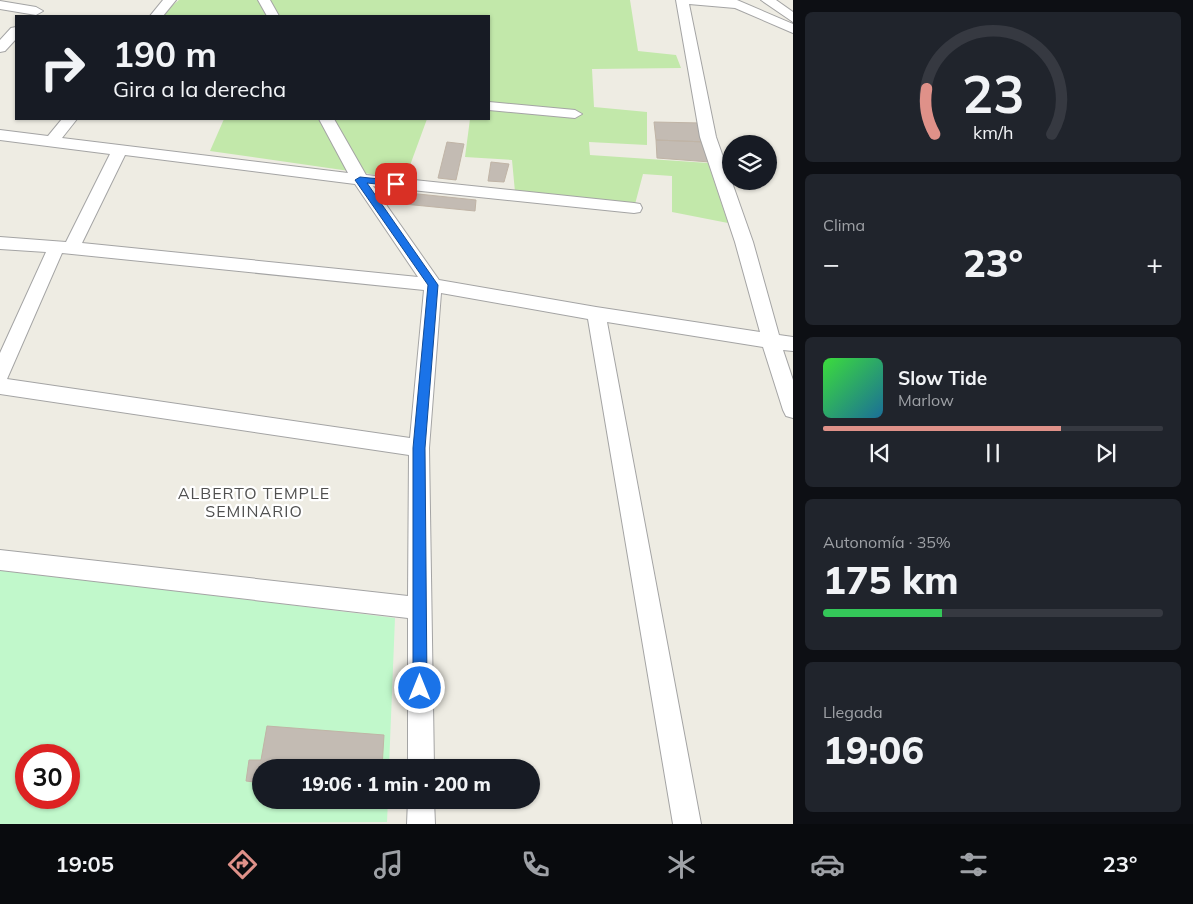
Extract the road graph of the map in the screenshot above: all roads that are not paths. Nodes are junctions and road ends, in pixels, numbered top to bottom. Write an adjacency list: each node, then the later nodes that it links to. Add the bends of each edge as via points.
1 (47, 0): 6 (street)
2 (170, 0): 7 (street)
3 (264, 0): 8 (street)
4 (767, 0): 9 (street)
5 (0, 5): 6 (street)
6 (34, 14)
7 (157, 15)
8 (272, 15)
9 (793, 18)
10 (793, 29): 26 (street, via 737,4 682,0 708,137 744,242)
11 (15, 33): 12 (street)
12 (0, 48)
13 (490, 106): 14 (street)
14 (575, 114)
15 (69, 120): 18 (street)
16 (328, 120): 20 (street)
17 (0, 135): 18 (street)
18 (51, 142): 19 (street)
19 (120, 150): 20 (street); 23 (street)
20 (360, 180): 21 (street); 24 (street)
21 (634, 208)
22 (0, 243): 23 (street)
23 (63, 248): 24 (street); 28 (street)
24 (433, 285): 25 (street); 31 (street)
25 (596, 314): 26 (street); 37 (street)
26 (770, 341): 27 (street); 30 (street)
27 (793, 344)
28 (0, 375)
29 (0, 386): 31 (street)
30 (793, 410)
31 (419, 448): 33 (street)
32 (0, 560): 33 (street)
33 (419, 608): 34 (street)
34 (421, 759)
35 (421, 809): 36 (street)
36 (421, 824)
37 (687, 824)

